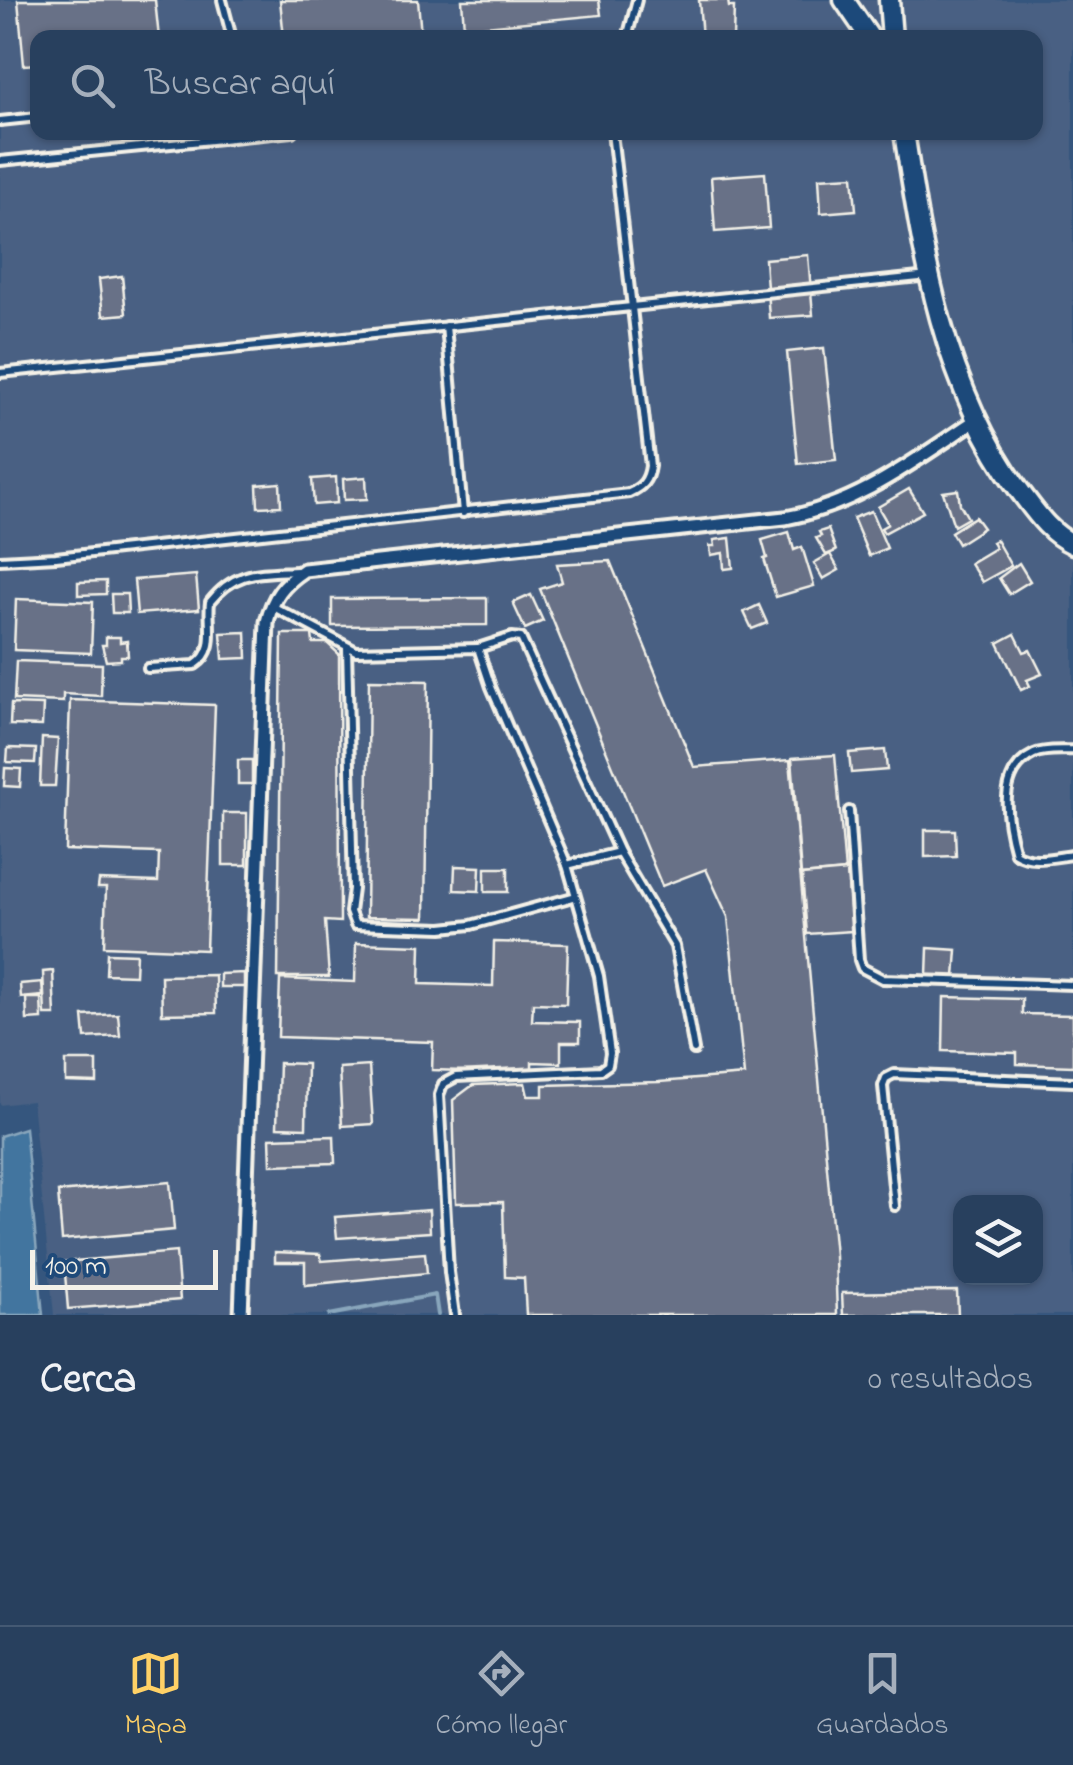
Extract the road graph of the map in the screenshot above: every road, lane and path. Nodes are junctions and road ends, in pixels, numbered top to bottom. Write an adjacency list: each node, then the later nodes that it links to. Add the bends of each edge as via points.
1 (222, 0): 5 (lane)
2 (637, 0): 6 (lane)
3 (844, 0): 7 (main road)
4 (889, 0): 8 (main road)
5 (230, 30)
6 (629, 30)
7 (865, 30)
8 (891, 30)
9 (30, 118): 10 (lane)
10 (0, 121)
11 (211, 140): 14 (lane)
12 (613, 140): 16 (lane)
13 (905, 140): 15 (main road)
14 (0, 161)
15 (930, 276): 16 (lane); 19 (main road)
16 (632, 308): 17 (lane); 20 (lane, via 650,466 641,487)
17 (446, 326): 18 (lane); 20 (lane)
18 (0, 373)
19 (976, 420): 21 (main road, via 1040,518); 23 (street, via 873,488 822,511)
20 (464, 512): 22 (lane)
21 (1070, 546)
22 (0, 560)
23 (304, 570): 24 (street); 27 (lane, via 230,580 210,602 211,643 202,662)
24 (271, 605): 25 (lane); 38 (street)
25 (347, 648): 26 (lane); 33 (lane, via 355,924 471,925)
26 (478, 648): 30 (lane, via 521,638); 32 (lane)
27 (148, 668)
28 (1073, 750): 31 (lane, via 1036,752 1007,784 1015,853 1034,859)
29 (849, 811): 34 (lane, via 862,968 883,978)
30 (619, 852): 32 (lane); 35 (lane, via 674,946)
31 (1073, 855)
32 (567, 865): 33 (lane)
33 (574, 897): 39 (lane, via 599,976 608,1065 468,1076 443,1084)
34 (1073, 985)
35 (694, 1050)
36 (1073, 1082): 37 (lane, via 886,1078)
37 (895, 1206)
38 (241, 1315)
39 (455, 1315)

